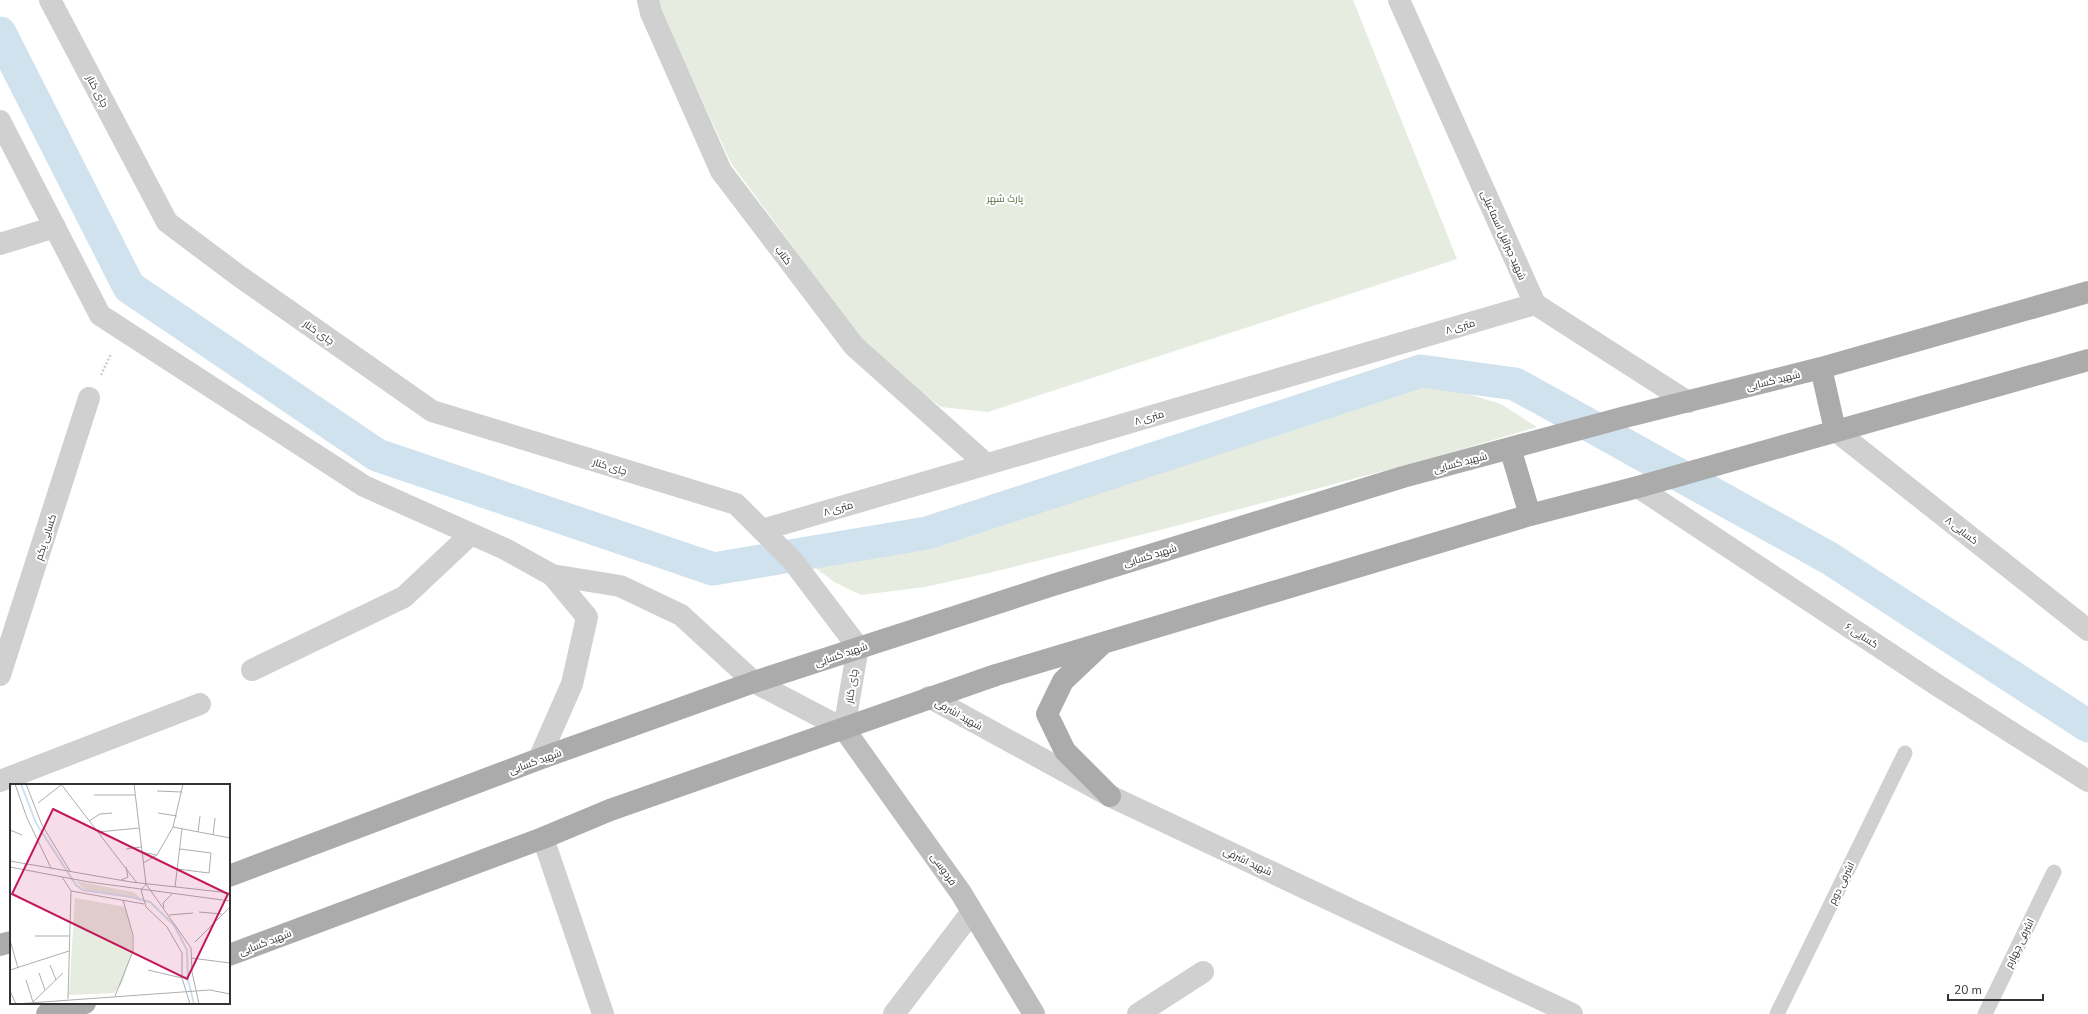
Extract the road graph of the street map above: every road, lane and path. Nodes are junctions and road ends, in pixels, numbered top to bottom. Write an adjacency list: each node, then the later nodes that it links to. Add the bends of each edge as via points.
1 (50, 0): 19 (street, چای کنار, via 167,222 233,272 432,412 736,504)
2 (648, 0): 16 (street, کتاب, via 651,14 721,171 854,346)
3 (1399, 0): 8 (street, شهید جبرائیل اسماعیلی)
4 (0, 121): 5 (street)
5 (54, 227): 6 (street); 9 (street, via 100,315)
6 (0, 244)
7 (2088, 292): 11 (main road, شهید کسایی)
8 (1535, 304): 13 (street); 16 (street, ۸ متری)
9 (123, 330): 12 (path); 20 (street, via 364,486)
10 (2088, 360): 14 (main road)
11 (1821, 368): 13 (main road, شهید کسایی); 14 (main road)
12 (89, 398): 26 (street, کسایی یکم)
13 (1688, 402): 15 (main road, شهید کسایی)
14 (1835, 430): 17 (main road, شهید کسایی); 22 (street, ‌کسایی ۸)
15 (1510, 448): 18 (main road); 24 (main road, شهید کسایی, via 1404,476)
16 (986, 464): 19 (street, ۸ متری)
17 (1638, 487): 18 (main road, شهید کسایی); 34 (street, کسایی ۶, via 1937,685)
18 (1530, 515): 23 (main road, شهید کسایی)
19 (762, 530): 24 (street, چای کنار, via 792,560)
20 (470, 534): 21 (street, via 505,549); 25 (street, via 404,597)
21 (552, 575): 27 (street, via 620,586 681,615); 32 (street, via 587,617 572,684)
22 (2088, 630)
23 (1105, 642): 28 (main road, شهید کسایی); 35 (main road, via 1063,681 1047,714 1065,751)
24 (858, 647): 27 (main road, شهید کسایی); 30 (street, چای کنار)
25 (252, 670)
26 (0, 675)
27 (754, 682): 30 (street); 32 (main road, شهید کسایی)
28 (929, 697): 30 (main road, شهید کسایی); 35 (street, شهید اشرفی)
29 (200, 704): 33 (street)
30 (844, 729): 36 (main road, شهید کسایی, via 610,810); 39 (main road, فردوسی, via 961,894)
31 (1905, 753): 52 (lane, اشرفی دوم)
32 (539, 759): 38 (main road, شهید کسایی)
33 (0, 781)
34 (2088, 781)
35 (1110, 796): 45 (street, شهید اشرفی)
36 (542, 838): 42 (main road, شهید کسایی); 47 (street)
37 (2054, 872): 53 (lane, اشرفی چهارم)
38 (230, 876)
39 (971, 912): 48 (street); 49 (main road, فردوسی)
40 (10, 942): 41 (main road)
41 (0, 944)
42 (230, 955)
43 (1203, 972): 50 (street)
44 (82, 1004): 46 (main road)
45 (1545, 1009): 51 (street, شهید اشرفی)
46 (47, 1014)
47 (603, 1014)
48 (894, 1014)
49 (1030, 1014)
50 (1138, 1014)
51 (1572, 1014)
52 (1777, 1014)
53 (1985, 1014)

